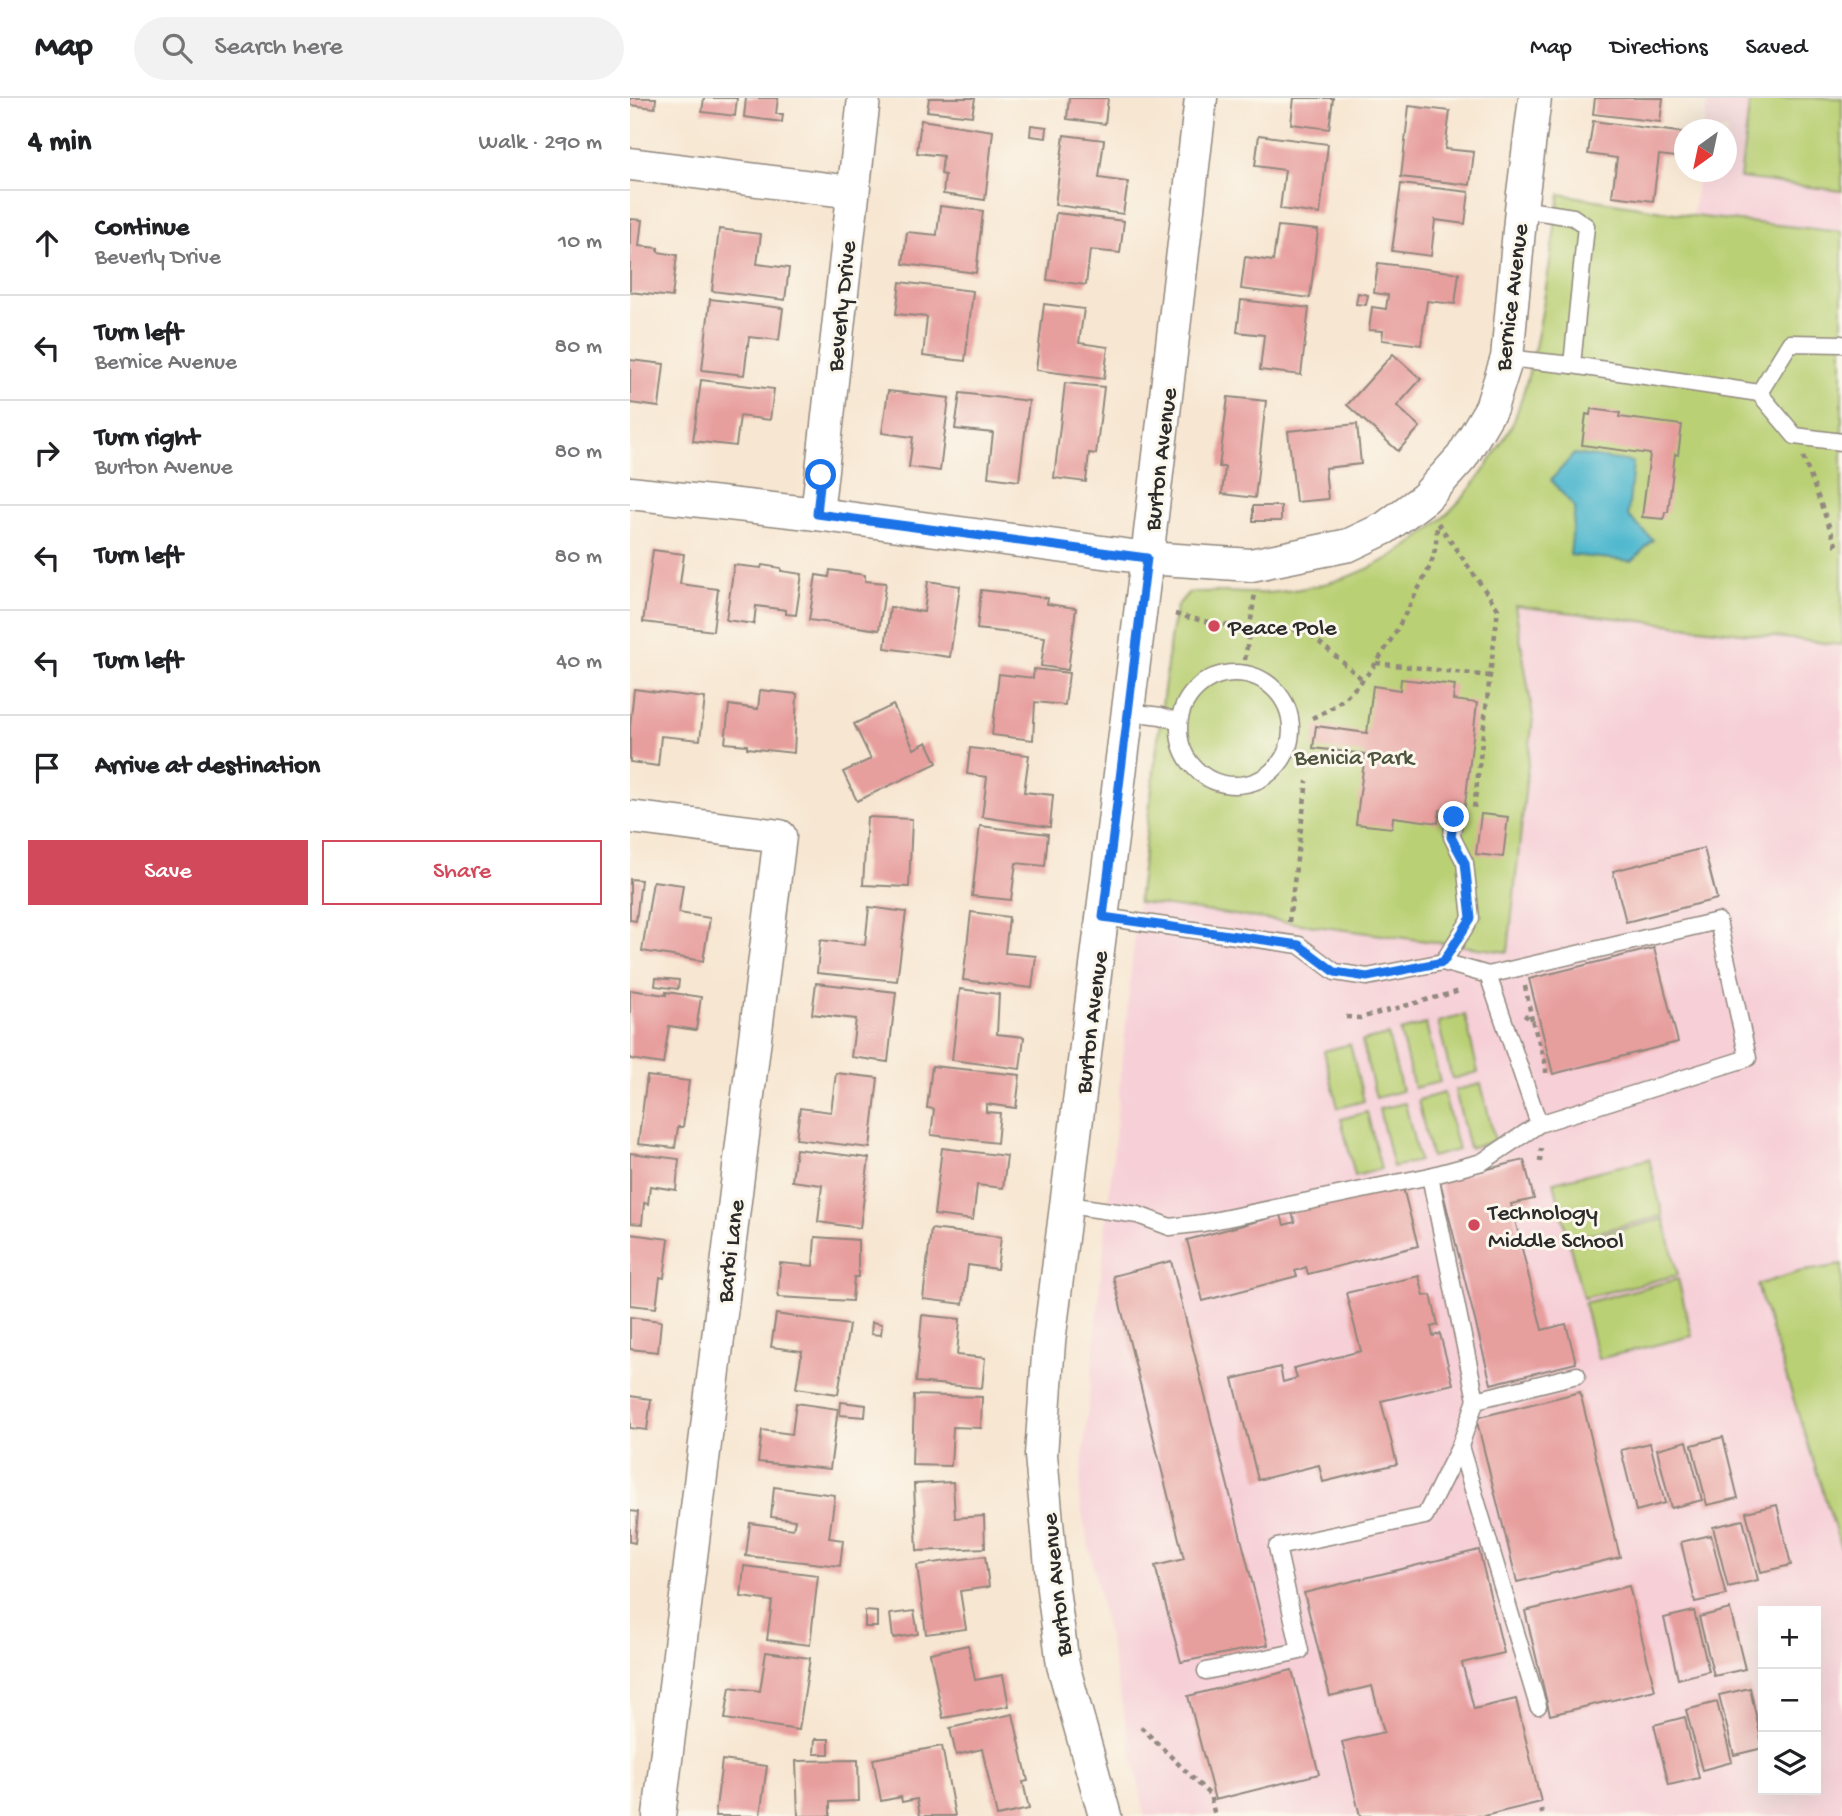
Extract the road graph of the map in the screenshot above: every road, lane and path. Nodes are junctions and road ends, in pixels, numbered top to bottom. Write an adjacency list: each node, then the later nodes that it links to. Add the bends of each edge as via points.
1 (864, 98): 5 (street, Beverly Drive)
2 (1202, 98): 16 (street, Burton Avenue)
3 (1535, 98): 6 (street, Bernice Avenue)
4 (630, 164): 5 (street)
5 (852, 192): 14 (street, Beverly Drive)
6 (1521, 209): 8 (street, Bernice Avenue); 9 (lane, via 1573,218 1586,226)
7 (1842, 344): 10 (lane, via 1790,343)
8 (1507, 358): 9 (lane); 16 (street, Bernice Avenue, via 1491,408 1462,457 1425,498 1385,528 1349,545 1251,565)
9 (1572, 365): 10 (lane)
10 (1759, 393): 11 (lane)
11 (1795, 436): 12 (lane); 15 (path)
12 (1842, 442)
13 (630, 493): 14 (street, Bernice Avenue)
14 (817, 514): 16 (street, Bernice Avenue)
15 (1837, 547)
16 (1147, 558): 24 (street, Burton Avenue)
17 (1255, 593): 19 (path)
18 (1175, 614): 19 (path, via 1214,625)
19 (1249, 628): 20 (path); 23 (path, via 1305,629)
20 (1245, 660)
21 (1376, 663): 22 (path); 22 (path, via 1398,631 1434,554 1437,522 1498,609); 23 (path)
22 (1490, 676): 30 (path, via 1470,844)
23 (1362, 679): 25 (path, via 1329,710)
24 (1128, 712): 26 (lane); 31 (street, Burton Avenue)
25 (1312, 718)
26 (1179, 722): 26 (lane, via 1196,689 1231,673 1267,683 1289,714 1291,732 1279,765 1249,784 1230,785 1213,781 1186,757)
27 (1307, 781): 32 (path)
28 (630, 817): 49 (street, Barbi Lane, via 780,836)
29 (1454, 817): 30 (lane, via 1451,837)
30 (1458, 852): 33 (lane, via 1465,863 1471,918)
31 (1103, 917): 33 (lane, via 1299,945 1335,972 1367,977); 41 (street, Burton Avenue)
32 (1289, 925)
33 (1443, 962): 34 (lane)
34 (1488, 975): 35 (lane); 38 (lane, via 1718,920 1748,1058)
35 (1497, 1000): 36 (path, via 1474,987 1360,1018); 37 (path, via 1532,1020); 38 (lane)
36 (1346, 1017)
37 (1546, 1077)
38 (1541, 1123): 39 (path); 40 (lane, via 1482,1162)
39 (1540, 1162)
40 (1430, 1176): 41 (lane, via 1170,1227 1138,1215); 43 (lane)
41 (1068, 1205): 50 (street, Burton Avenue, via 1049,1342 1041,1455 1063,1665)
42 (1577, 1376): 43 (lane)
43 (1476, 1400): 44 (lane)
44 (1460, 1446): 45 (lane, via 1425,1516 1277,1547 1300,1651); 46 (lane)
45 (1206, 1671)
46 (1538, 1706)
47 (1141, 1727): 51 (path, via 1210,1795)
48 (1541, 1809): 52 (path)
49 (659, 1816)
50 (1105, 1816)
51 (1215, 1816)
52 (1543, 1816)

